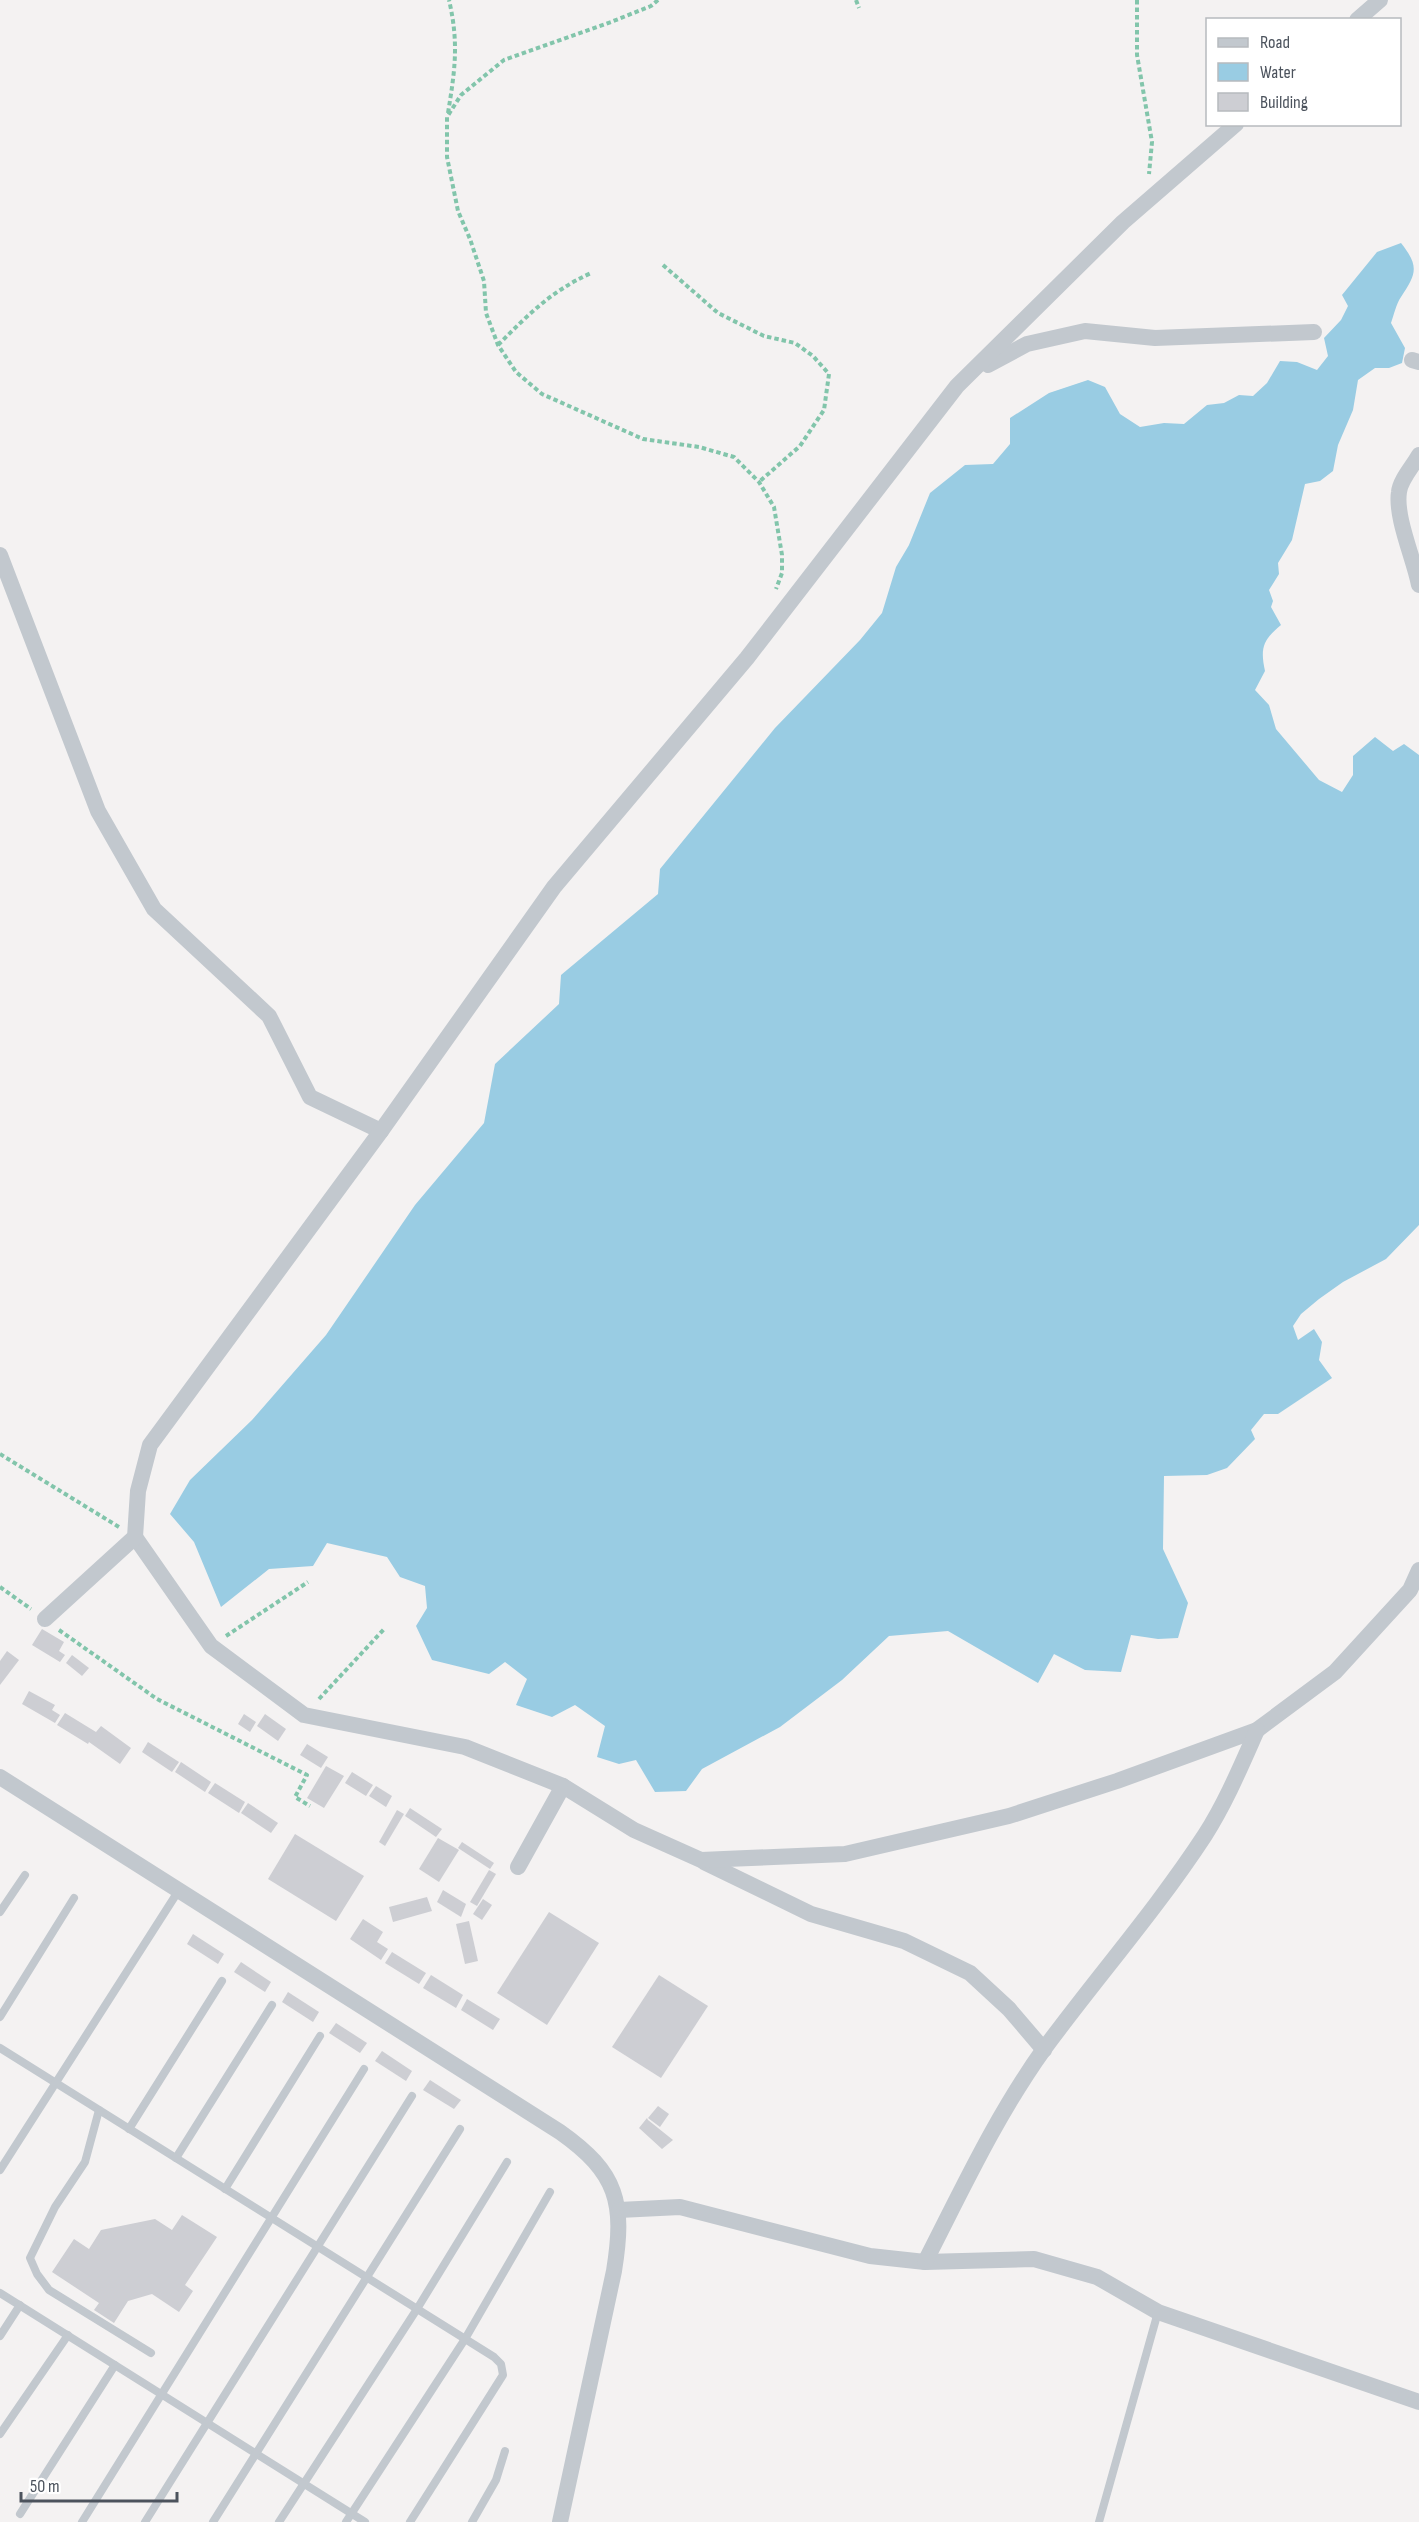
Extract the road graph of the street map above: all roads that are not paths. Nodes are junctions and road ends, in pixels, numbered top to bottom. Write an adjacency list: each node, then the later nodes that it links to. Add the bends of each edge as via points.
1 (1380, 0): 2 (street)
2 (1359, 18)
3 (1234, 126): 5 (street, via 1123,222)
4 (1314, 332): 5 (street, via 1155,338 1085,332 1027,344)
5 (972, 374): 9 (street, via 957,386 747,658 554,887)
6 (1419, 455): 8 (street, via 1399,490 1398,509)
7 (0, 555): 9 (street, via 98,811 154,909 269,1016 310,1097)
8 (1419, 585)
9 (381, 1131): 10 (street, via 150,1445 138,1491)
10 (135, 1537): 12 (street); 15 (street, via 211,1646 304,1715 465,1747)
11 (1419, 1570): 13 (street, via 1410,1590 1335,1672)
12 (45, 1619)
13 (1257, 1730): 16 (street, via 1009,1816 845,1854); 27 (street, via 1206,1833 1150,1914)
14 (0, 1777): 19 (street)
15 (563, 1786): 16 (street, via 634,1830); 17 (street)
16 (701, 1860): 27 (street, via 811,1914 904,1941 970,1973 1009,2009)
17 (518, 1867)
18 (25, 1875): 21 (lane)
19 (179, 1890): 29 (lane); 39 (street, via 567,2137 604,2174)
20 (74, 1898): 24 (lane)
21 (0, 1912)
22 (222, 1981): 32 (lane)
23 (272, 2005): 34 (lane)
24 (0, 2017)
25 (320, 2036): 37 (lane)
26 (0, 2048): 29 (lane)
27 (1044, 2050): 42 (street, via 993,2129)
28 (364, 2070): 40 (lane)
29 (56, 2083): 31 (lane); 36 (lane)
30 (412, 2096): 41 (lane)
31 (99, 2110): 32 (lane); 51 (lane, via 85,2162 55,2207 30,2258 49,2290)
32 (129, 2128): 34 (lane)
33 (460, 2129): 43 (lane)
34 (176, 2158): 37 (lane)
35 (507, 2162): 46 (lane)
36 (0, 2170)
37 (225, 2188): 40 (lane)
38 (550, 2192): 50 (lane)
39 (619, 2210): 42 (street, via 680,2207 870,2256); 70 (street, via 620,2236 614,2271)
40 (272, 2218): 41 (lane); 53 (lane)
41 (318, 2247): 43 (lane); 55 (lane)
42 (925, 2262): 47 (street, via 1034,2259 1097,2277)
43 (367, 2277): 46 (lane); 58 (lane)
44 (0, 2293): 45 (lane)
45 (20, 2305): 48 (lane); 49 (lane)
46 (417, 2309): 50 (lane); 59 (lane)
47 (1158, 2312): 54 (street); 71 (lane)
48 (68, 2335): 52 (lane); 56 (lane)
49 (0, 2336)
50 (465, 2339): 60 (lane); 68 (lane, via 494,2357 501,2364 503,2375)
51 (151, 2353)
52 (115, 2365): 53 (lane); 61 (lane)
53 (162, 2395): 55 (lane); 62 (lane)
54 (1419, 2402)
55 (207, 2423): 58 (lane); 63 (lane)
56 (0, 2434)
57 (505, 2451): 69 (lane, via 496,2480)
58 (257, 2455): 59 (lane); 64 (lane)
59 (304, 2483): 60 (lane); 65 (lane)
60 (351, 2513): 66 (lane); 67 (lane)
61 (20, 2514)
62 (82, 2522)
63 (145, 2522)
64 (213, 2522)
65 (279, 2522)
66 (346, 2522)
67 (365, 2522)
68 (410, 2522)
69 (472, 2522)
70 (560, 2522)
71 (1099, 2522)

